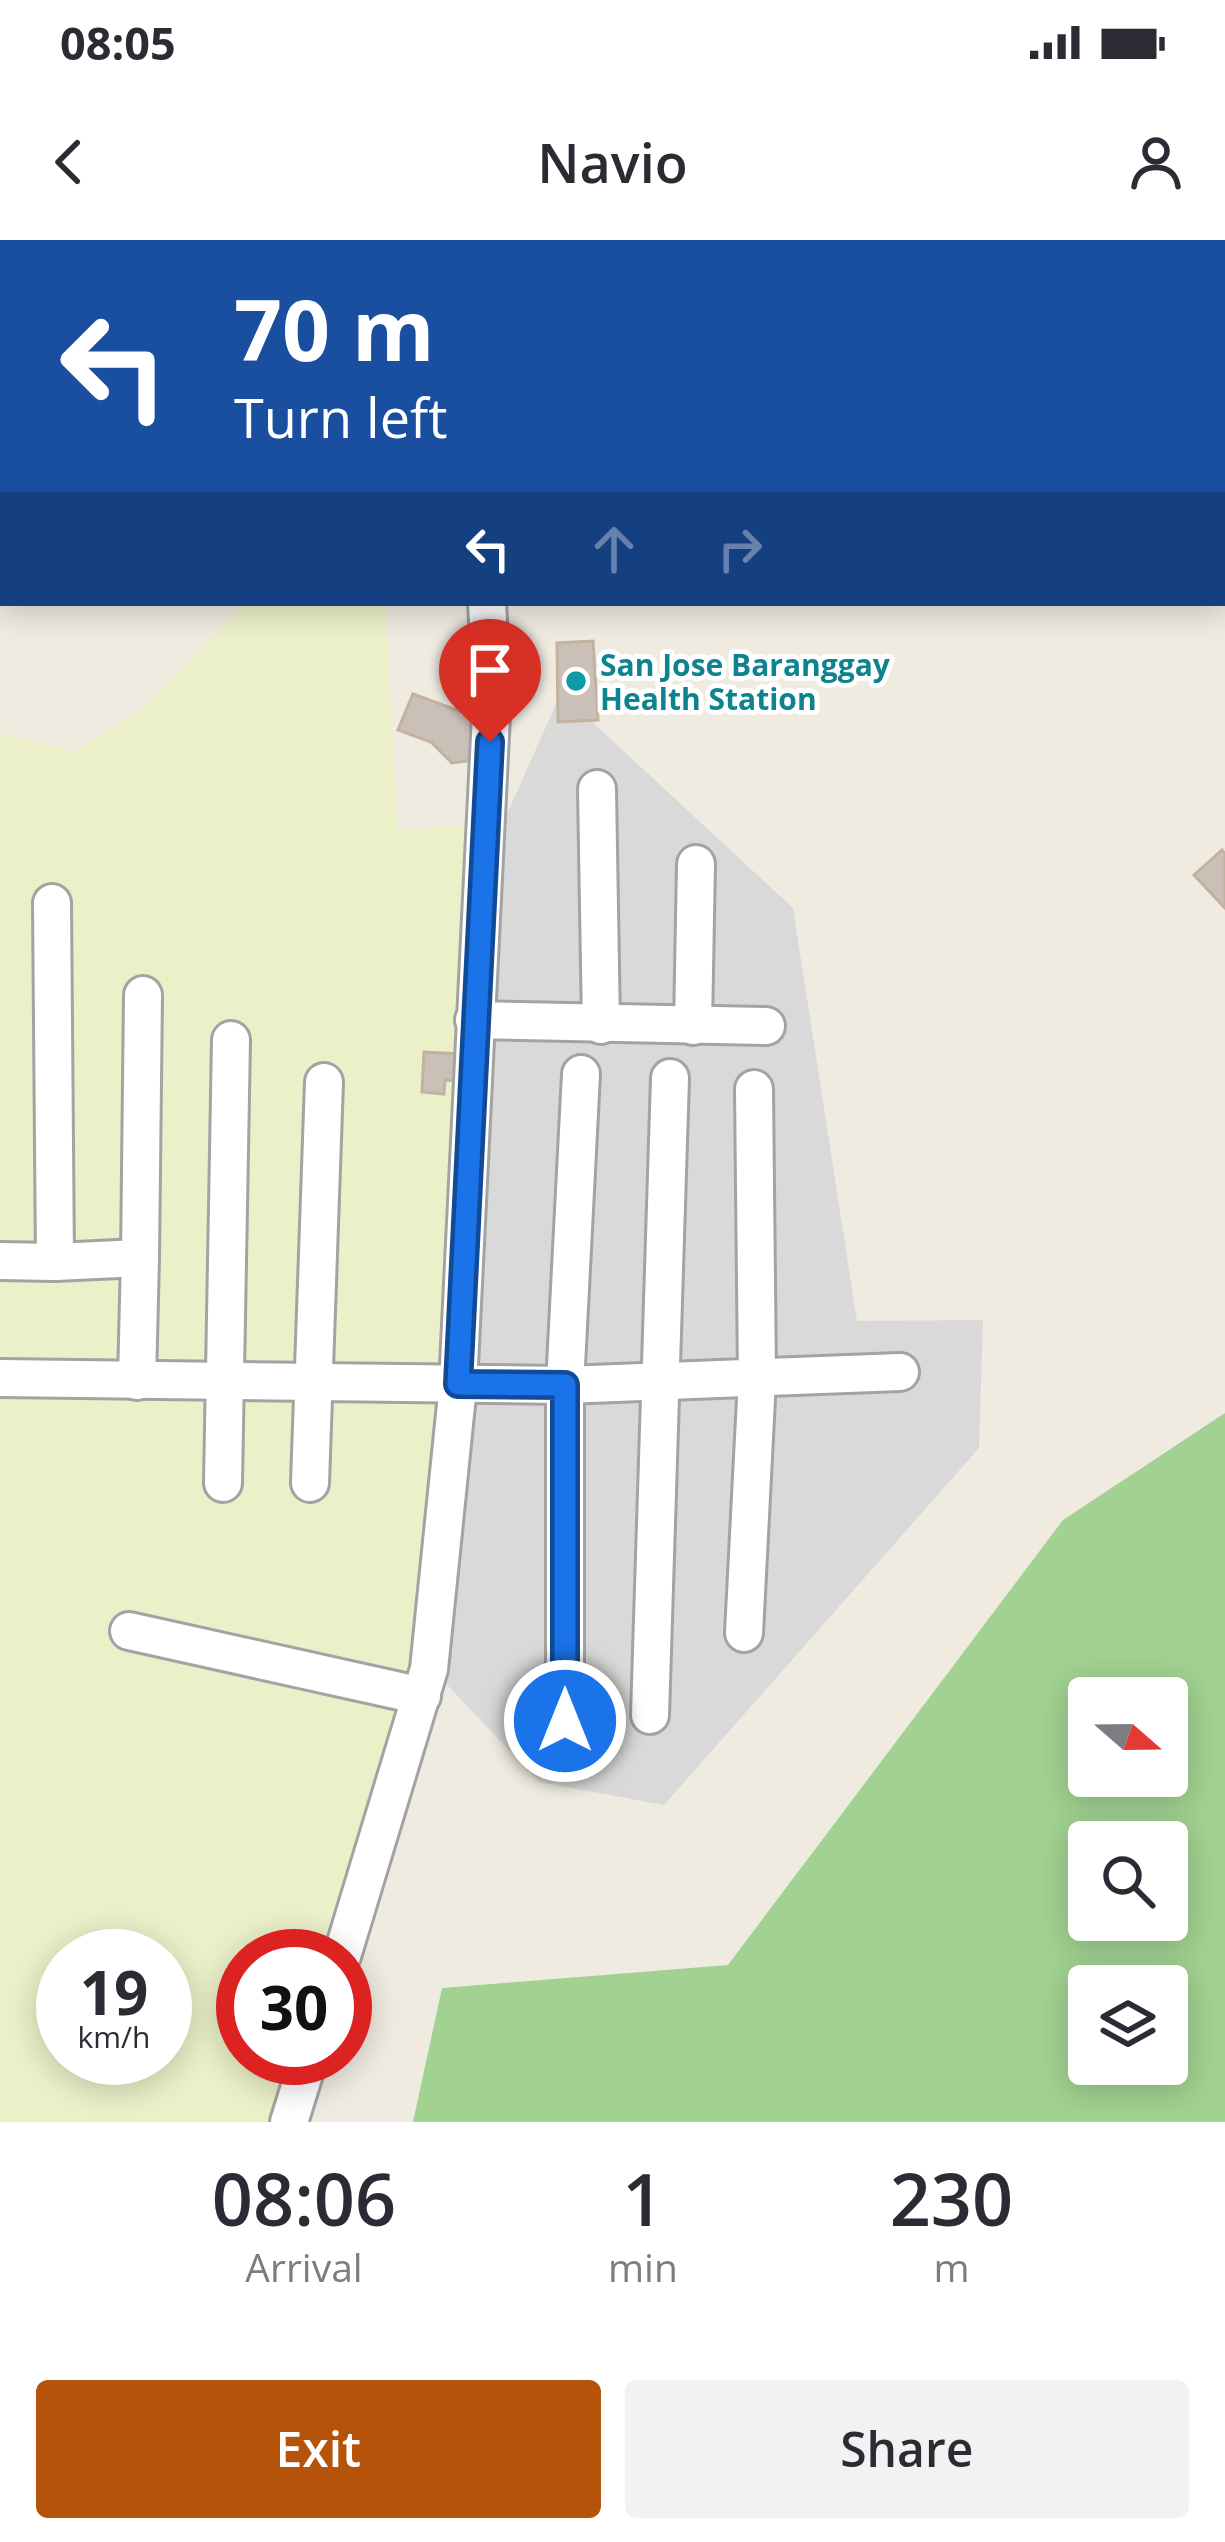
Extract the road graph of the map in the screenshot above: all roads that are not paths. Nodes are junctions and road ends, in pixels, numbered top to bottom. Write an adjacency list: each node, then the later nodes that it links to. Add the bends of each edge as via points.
1 (487, 606): 6 (street, via 493,695)
2 (597, 789): 7 (street)
3 (696, 864): 8 (street)
4 (52, 904): 17 (street)
5 (143, 994): 15 (street)
6 (474, 1020): 7 (street); 25 (street)
7 (601, 1025): 8 (street)
8 (693, 1026): 9 (street)
9 (766, 1026)
10 (231, 1040): 24 (street)
11 (580, 1074): 26 (street)
12 (670, 1078): 22 (street)
13 (324, 1082): 21 (street)
14 (754, 1089): 20 (street)
15 (140, 1258): 17 (street); 23 (street)
16 (0, 1261): 17 (street)
17 (55, 1262)
18 (901, 1372): 20 (street)
19 (0, 1378): 23 (street)
20 (757, 1378): 22 (street); 30 (street)
21 (312, 1379): 24 (street); 25 (street); 28 (street)
22 (664, 1380): 26 (street); 32 (street)
23 (137, 1381): 24 (street)
24 (226, 1381): 27 (street)
25 (458, 1384): 26 (street); 31 (street)
26 (565, 1385): 33 (street)
27 (223, 1483)
28 (310, 1483)
29 (129, 1631): 31 (street)
30 (745, 1633)
31 (422, 1696): 34 (street)
32 (650, 1715)
33 (565, 1721)
34 (350, 1929)
35 (301, 2085): 36 (street)
36 (289, 2122)

